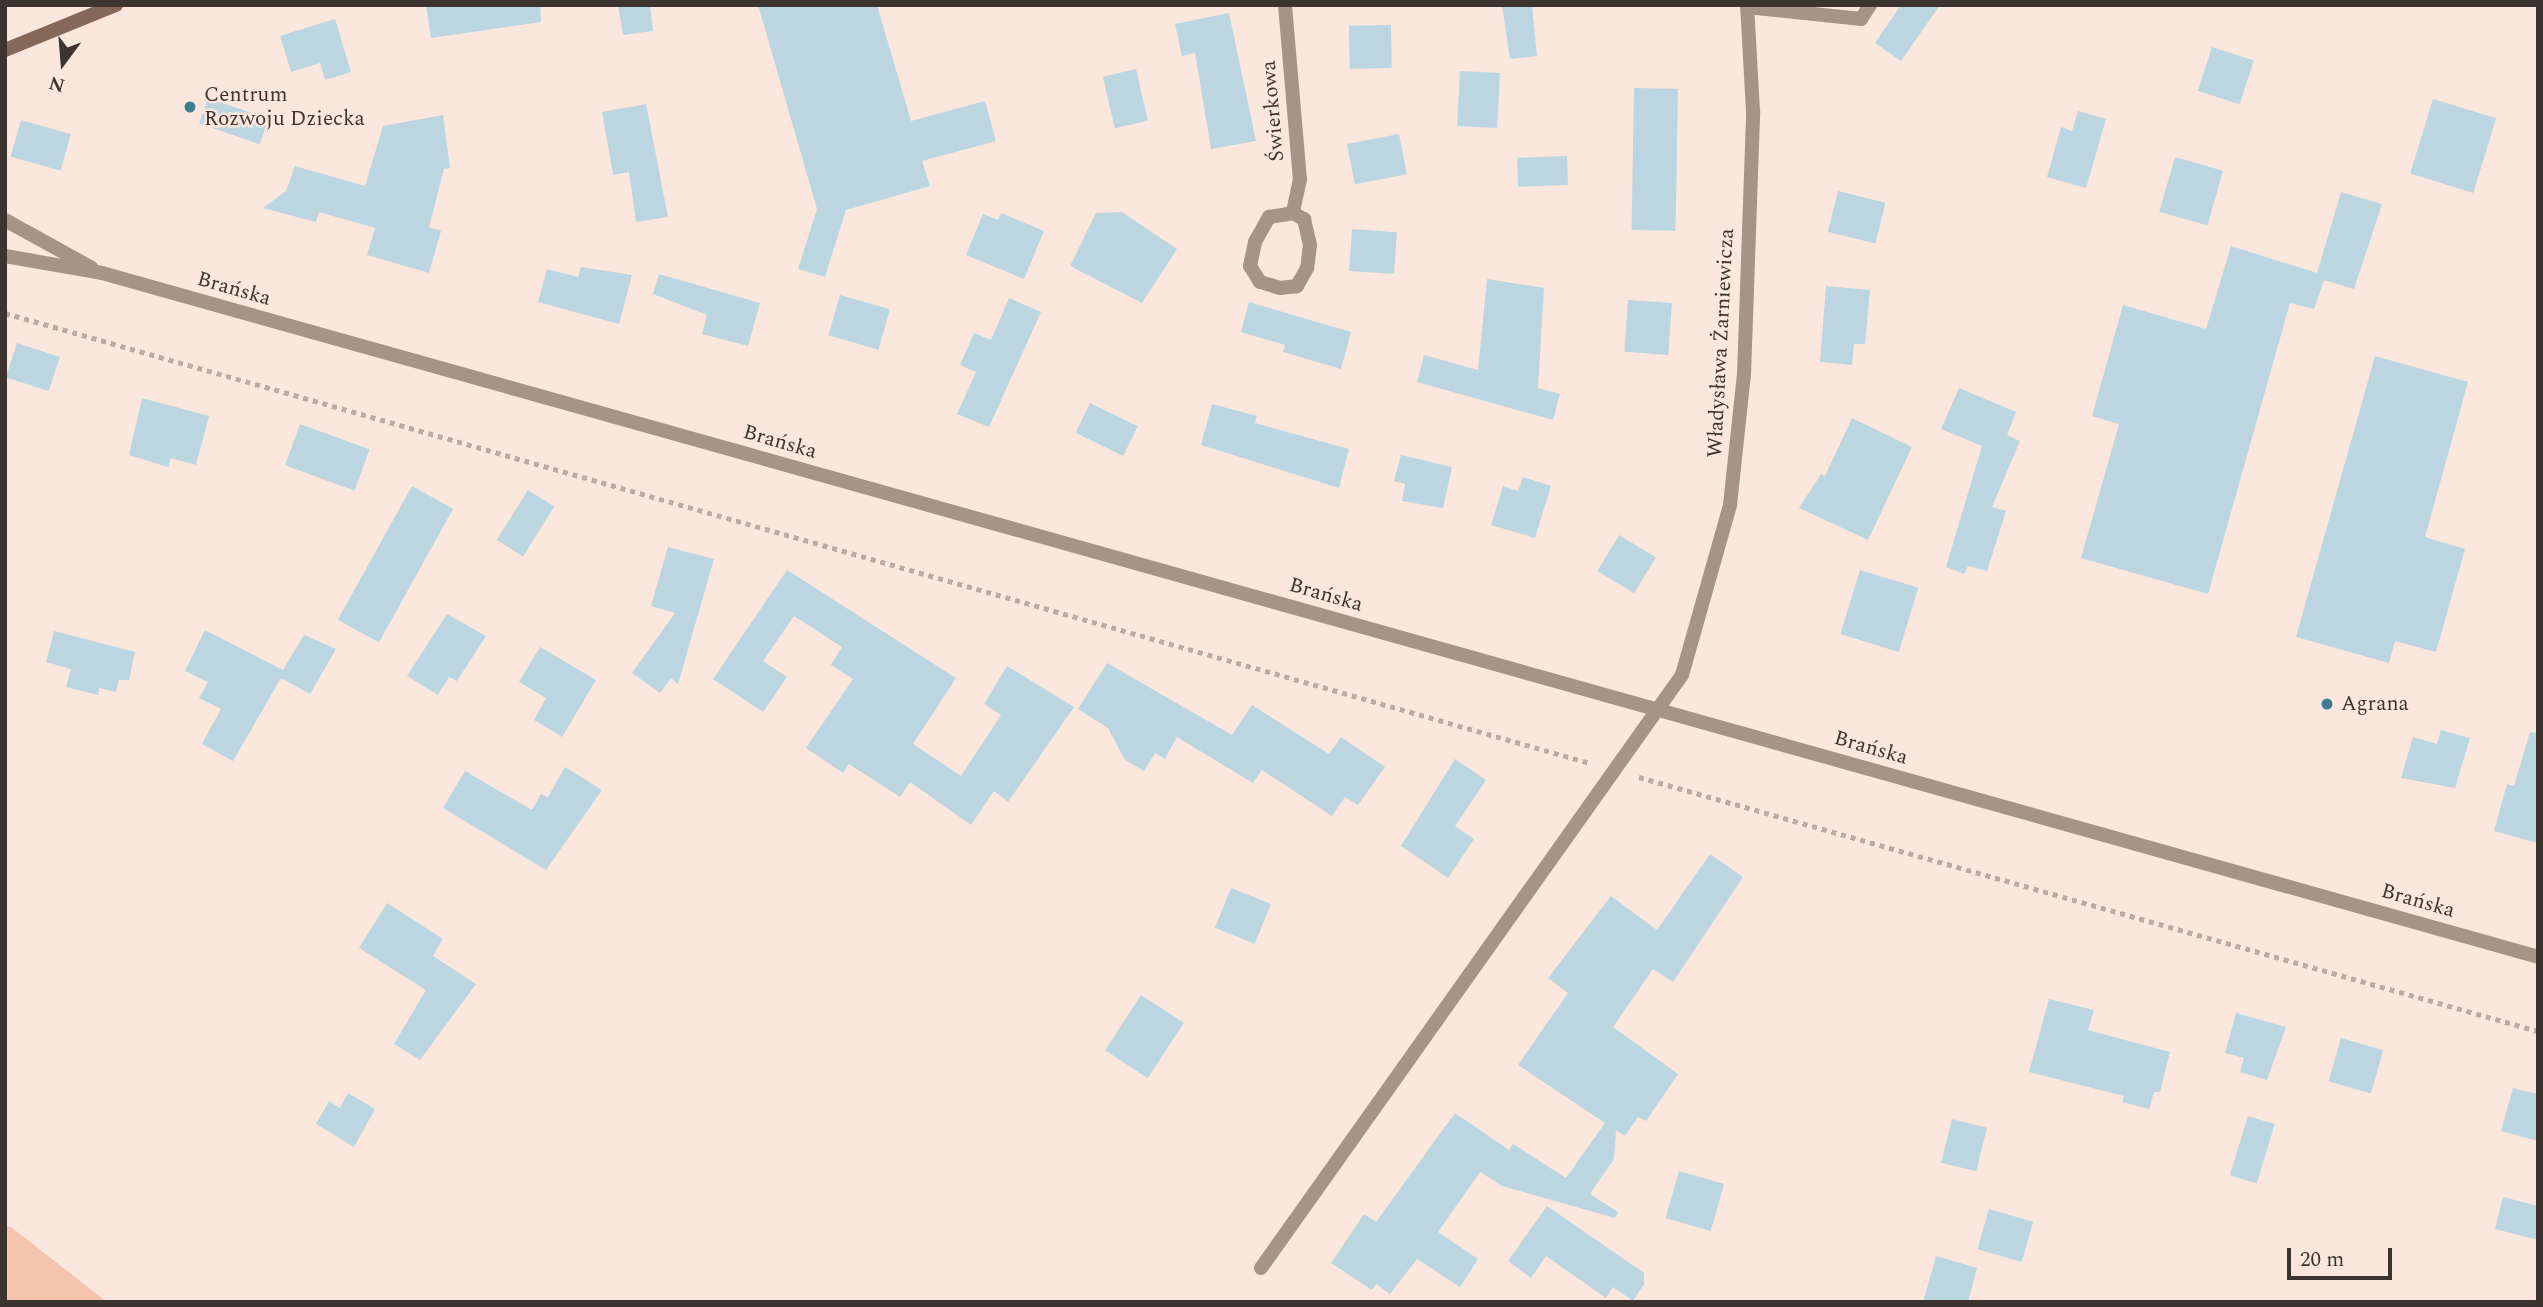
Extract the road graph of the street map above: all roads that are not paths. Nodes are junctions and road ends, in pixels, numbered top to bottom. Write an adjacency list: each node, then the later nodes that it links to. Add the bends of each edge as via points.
1 (116, 5): 5 (main road)
2 (1285, 5): 6 (street, Świerkowa, via 1300,179)
3 (1870, 5): 4 (street, via 1861,19)
4 (1747, 6): 10 (street, Władysława Żarniewicza, via 1753,111 1744,374 1730,505 1682,675)
5 (5, 50)
6 (1293, 213): 6 (street, via 1304,219 1311,245 1307,268 1297,286 1280,288 1260,282 1250,266 1255,242 1269,217)
7 (5, 220): 9 (street, Brańska)
8 (5, 256): 9 (street, Brańska)
9 (102, 274): 10 (street, Brańska)
10 (1658, 711): 11 (street, Brańska); 12 (street, Władysława Żarniewicza)
11 (2538, 957)
12 (1261, 1268)

